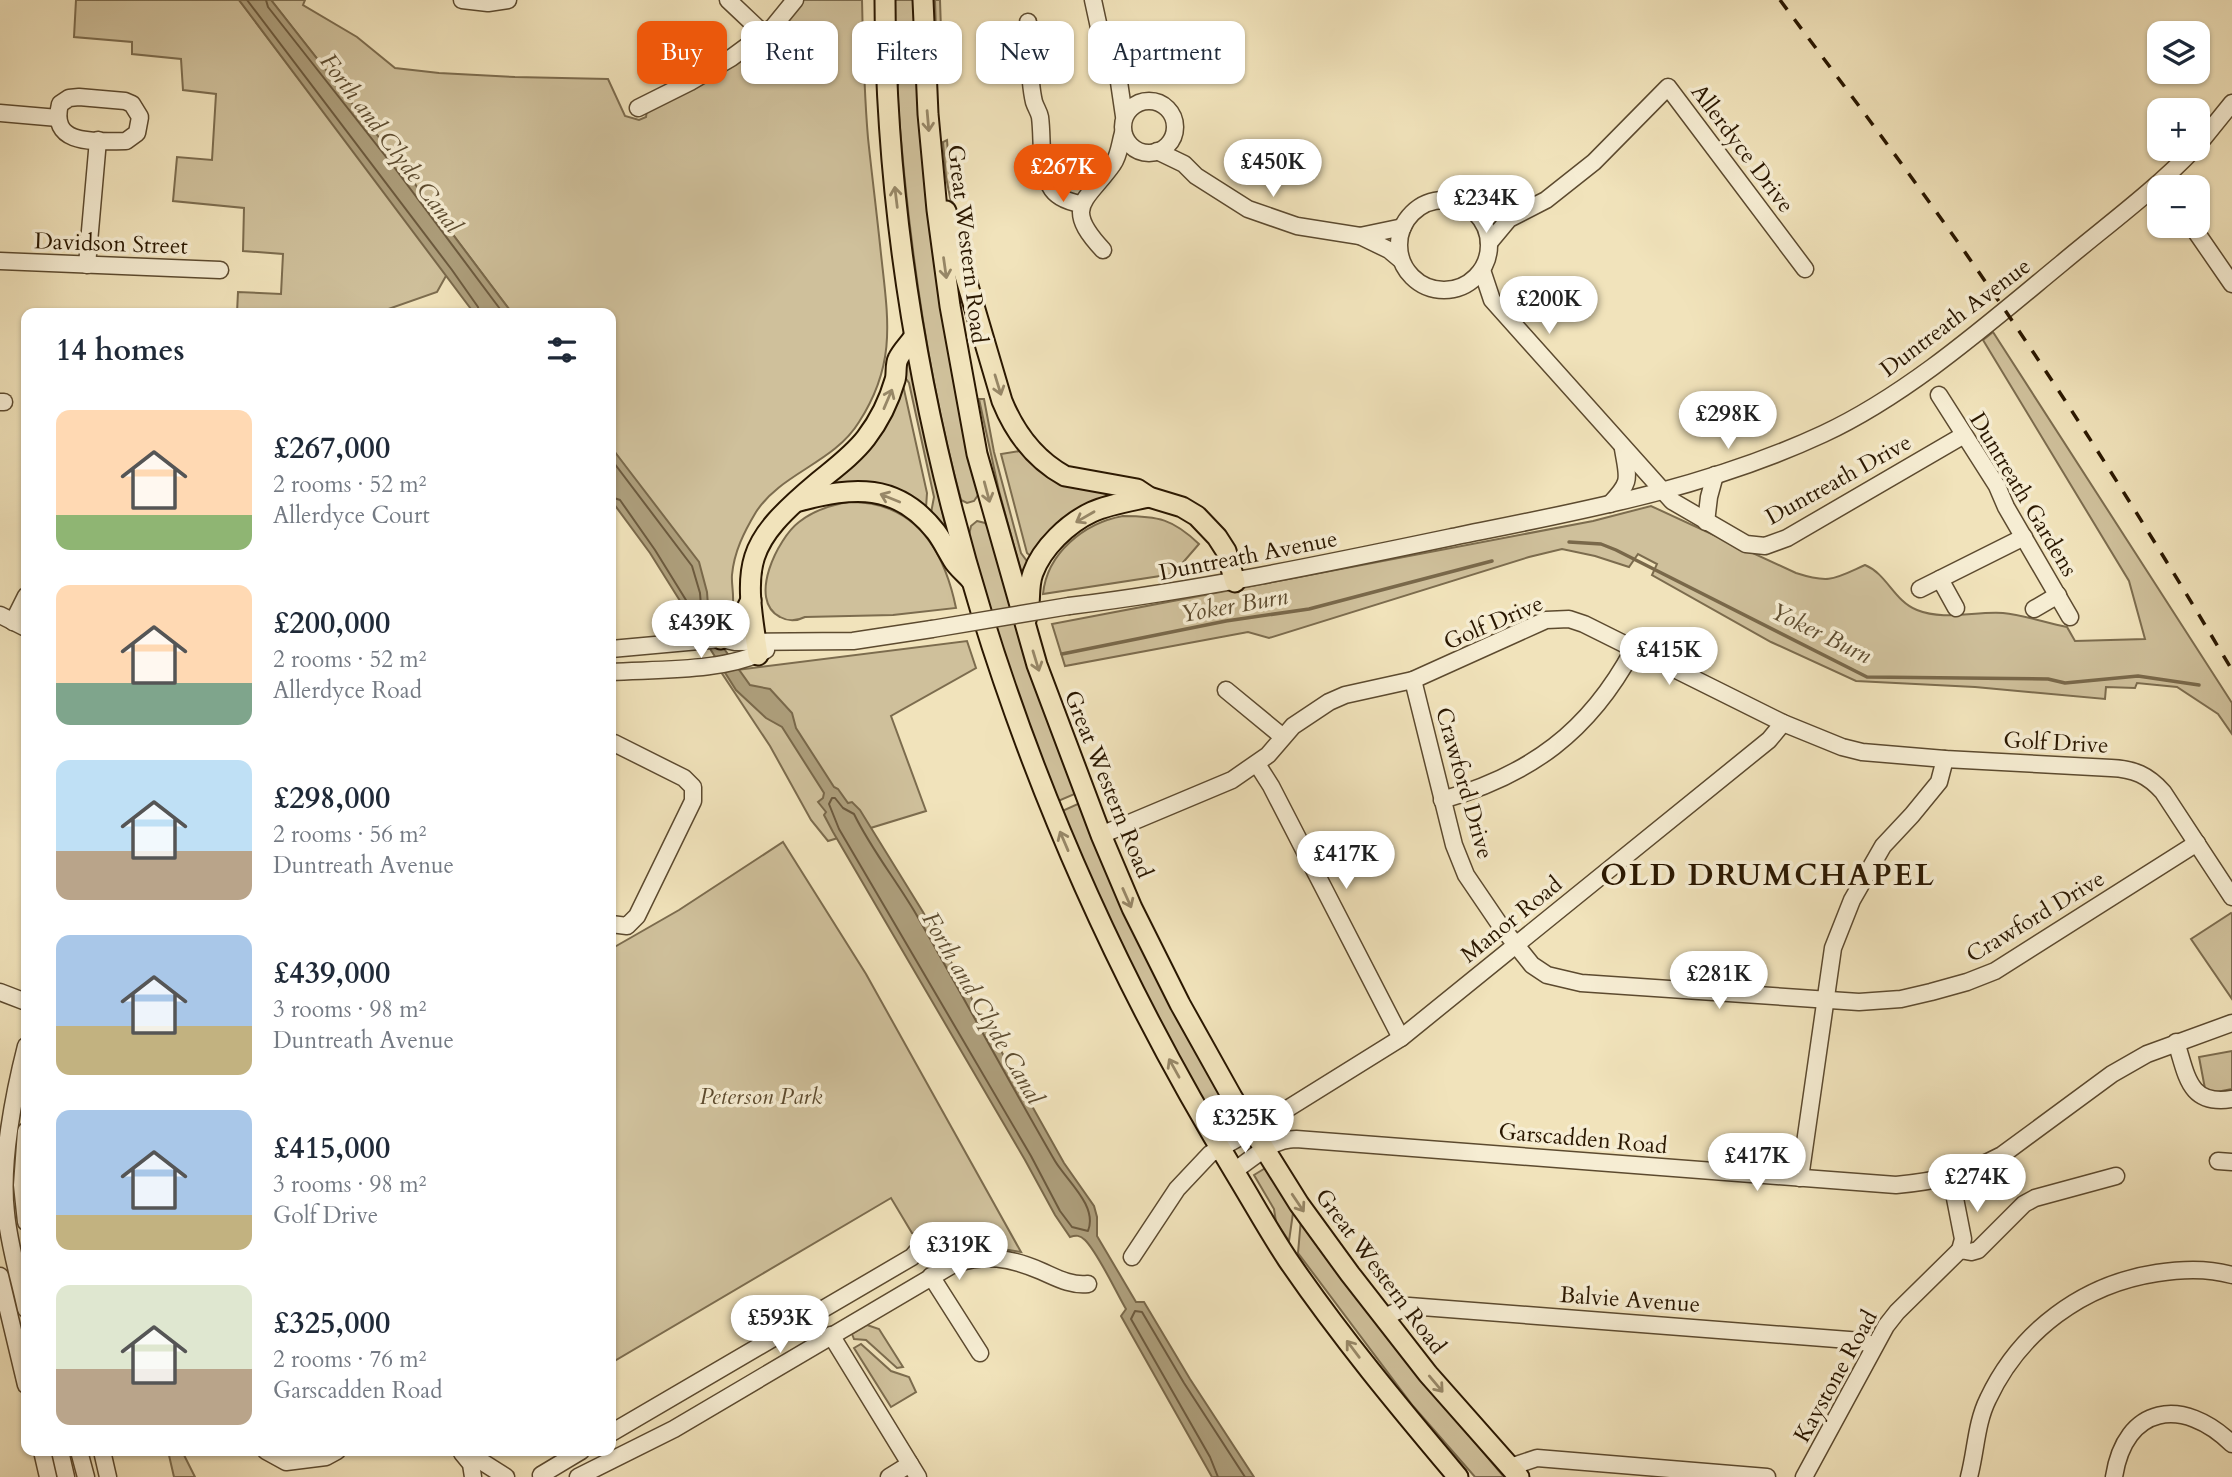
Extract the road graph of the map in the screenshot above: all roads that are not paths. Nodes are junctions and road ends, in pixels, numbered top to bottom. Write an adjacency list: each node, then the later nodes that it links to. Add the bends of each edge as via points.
1 (462, 0): 8 (street)
2 (508, 0): 8 (street)
3 (728, 0): 9 (street)
4 (795, 0): 10 (street)
5 (884, 0): 50 (main road, one-way to 5, via 891,156)
6 (923, 0): 31 (main road, Great Western Road, one-way to 31)
7 (1093, 0): 11 (street)
8 (488, 1)
9 (750, 21)
10 (778, 21)
11 (1097, 21)
12 (741, 51): 18 (street)
13 (1032, 84): 33 (street, via 1048,184 1055,194)
14 (1119, 84): 20 (street)
15 (1122, 84): 16 (street)
16 (1146, 100): 20 (street, via 1133,105); 24 (street, via 1159,102 1170,111)
17 (2232, 103): 22 (street)
18 (638, 108)
19 (0, 113): 21 (street)
20 (1124, 116): 23 (street)
21 (58, 118): 25 (street, via 63,132 72,138); 25 (street, via 60,104 79,97 125,101 137,111 140,117 133,138)
22 (2210, 130)
23 (1123, 133): 26 (street, via 1130,145); 28 (street)
24 (1173, 135): 26 (street, via 1170,142); 29 (street)
25 (98, 140): 43 (street)
26 (1149, 152): 28 (street); 29 (street)
27 (2183, 161): 30 (street, Duntreath Avenue)
28 (1115, 162): 33 (street)
29 (1184, 164): 37 (street, via 1228,198 1262,215)
30 (2171, 175)
31 (934, 176): 56 (main road, one-way to 56, via 1011,423 1027,447 1065,476 1137,489); 70 (main road, Great Western Road, one-way to 70, via 971,426)
32 (2147, 197): 54 (street, Duntreath Avenue, via 1902,387 1824,433)
33 (1081, 204): 40 (street, via 1083,226)
34 (1473, 211): 35 (street); 36 (street, via 1457,202 1429,203 1414,212); 39 (street, via 1486,229)
35 (1509, 219): 39 (street, Allerdyce Drive); 44 (street, Allerdyce Drive, via 1546,200 1594,162 1668,87)
36 (1403, 227): 37 (street); 41 (street)
37 (1360, 236): 41 (street)
38 (2200, 238): 47 (street)
39 (1489, 243): 46 (street)
40 (1103, 250)
41 (1401, 260): 48 (street, via 1420,284 1438,290)
42 (0, 261): 43 (street, Davidson Street)
43 (87, 265): 45 (street, Davidson Street)
44 (1805, 269)
45 (220, 270)
46 (1482, 270): 48 (street); 49 (street)
47 (2232, 284)
48 (1460, 287): 49 (street)
49 (1492, 300): 53 (street, Duntreath Drive)
50 (914, 337): 57 (main road, one-way to 50, via 865,439 891,392 898,360); 63 (main road, via 934,436)
51 (1939, 395): 52 (street, Duntreath Gardens)
52 (1964, 435): 59 (street, Duntreath Drive, via 1776,543 1746,544); 60 (street, Duntreath Gardens)
53 (1623, 447): 55 (street, Duntreath Drive); 58 (street, via 1628,480)
54 (1715, 475): 55 (street, Duntreath Avenue); 59 (street)
55 (1662, 491): 58 (street, Duntreath Avenue); 59 (street, Duntreath Drive)
56 (1149, 496): 62 (main road, via 1182,507 1208,527 1226,551); 70 (main road, one-way to 70, via 1092,512 1059,536 1033,571 1031,607)
57 (794, 503): 63 (main road, one-way to 57, via 924,518 893,498 860,490); 66 (main road, via 761,541 750,575)
58 (1609, 506): 62 (street, Duntreath Avenue)
59 (1706, 522)
60 (2024, 537): 61 (street); 65 (street, Duntreath Gardens)
61 (1940, 579): 64 (street); 67 (street)
62 (1235, 582): 74 (street, Duntreath Avenue, bridge, via 853,641 782,641)
63 (974, 584): 98 (main road, one-way to 63, via 1147,1019 1088,897 1031,758)
64 (1920, 589)
65 (2057, 595): 68 (street); 69 (street, Duntreath Gardens)
66 (751, 599): 71 (main road); 74 (main road)
67 (1956, 608)
68 (2034, 609)
69 (2070, 617)
70 (1024, 624): 84 (main road, Great Western Road, one-way to 84)
71 (728, 640): 72 (street, Duntreath Avenue); 74 (street, Duntreath Avenue)
72 (616, 649)
73 (1633, 650): 76 (street, Golf Drive, via 1584,624 1559,618); 78 (street, Golf Drive); 83 (street, via 1608,692 1565,738 1518,772)
74 (752, 652): 75 (street, Duntreath Avenue, via 685,668)
75 (616, 672)
76 (1413, 680): 79 (street, Golf Drive, via 1337,699 1308,715); 83 (street, Crawford Drive)
77 (1226, 690): 79 (street)
78 (1783, 723): 81 (street, Golf Drive, via 1862,752); 88 (street, Manor Road, via 1769,740)
79 (1283, 737): 82 (street, Golf Drive)
80 (616, 744): 87 (street, via 693,787 693,801 637,916)
81 (1945, 759): 85 (street, Golf Drive, via 2138,772 2163,792); 91 (street, via 1939,782 1882,846 1852,900 1833,948)
82 (1257, 764): 84 (street, Golf Drive, via 1232,780); 93 (street)
83 (1442, 800): 88 (street, Crawford Drive, via 1466,874)
84 (1101, 835): 97 (main road, Great Western Road, one-way to 97, via 1180,1004)
85 (2197, 843): 86 (street, Golf Drive); 91 (street, Crawford Drive, via 1995,971 1901,999)
86 (2232, 897)
87 (619, 925)
88 (1515, 944): 91 (street, Crawford Drive, via 1546,975 1571,981); 93 (street, Manor Road)
89 (0, 992): 90 (street)
90 (21, 1000)
91 (1826, 1001): 102 (street)
92 (2232, 1023): 94 (street, Garscadden Road)
93 (1401, 1038): 97 (street, Manor Road)
94 (2176, 1042): 96 (street, via 2194,1091 2211,1100); 103 (street, Garscadden Road, via 2112,1074 2002,1155)
95 (21, 1068): 104 (street)
96 (2232, 1099)
97 (1252, 1130): 98 (street, Manor Road); 99 (main road, Great Western Road)
98 (1220, 1148): 100 (main road); 108 (street, Manor Road, via 1177,1189)
99 (1265, 1151): 100 (street, Garscadden Road); 102 (street, Garscadden Road, via 1278,1141 1296,1139); 116 (main road, Great Western Road, one-way to 116, via 1323,1238)
100 (1234, 1171): 145 (main road, one-way to 100, via 1350,1346 1287,1258)
101 (2116, 1176): 107 (street, Kaystone Road, via 2035,1198 1978,1250)
102 (1800, 1178): 103 (street, Garscadden Road, via 1896,1185)
103 (1951, 1178): 107 (street, via 1963,1239)
104 (3, 1210): 105 (street); 113 (street)
105 (21, 1220)
106 (922, 1245): 121 (street, via 912,1257)
107 (1960, 1250): 118 (street, Kaystone Road, via 1897,1312)
108 (1132, 1257)
109 (2232, 1275): 148 (street, via 2202,1270 2141,1275 2107,1285 2055,1315 2016,1354 1987,1400)
110 (0, 1276): 114 (street)
111 (931, 1276): 112 (street, via 961,1261 999,1257 1067,1283); 117 (street); 119 (street)
112 (1088, 1284)
113 (21, 1288)
114 (8, 1305): 115 (street); 120 (street)
115 (21, 1305)
116 (1384, 1317): 118 (street, Balvie Avenue, via 1409,1306 1746,1331 1862,1341); 135 (main road, Great Western Road, one-way to 135)
117 (831, 1335): 122 (street); 134 (street)
118 (1874, 1346): 147 (street, Kaystone Road)
119 (980, 1353)
120 (21, 1363)
121 (658, 1405): 122 (street); 123 (street)
122 (674, 1429): 143 (street)
123 (616, 1430)
124 (2232, 1444): 149 (street, via 2196,1417 2161,1415 2126,1439)
125 (43, 1456): 137 (street)
126 (61, 1456): 138 (street)
127 (80, 1456): 139 (street)
128 (103, 1456): 140 (street)
129 (276, 1456): 130 (street, via 298,1462)
130 (328, 1456)
131 (466, 1456): 141 (street)
132 (471, 1456): 142 (street)
133 (573, 1456): 136 (street)
134 (914, 1471): 144 (street)
135 (1514, 1472): 146 (street, via 1536,1458)
136 (541, 1475)
137 (48, 1477)
138 (66, 1477)
139 (86, 1477)
140 (108, 1477)
141 (473, 1477)
142 (506, 1477)
143 (578, 1477)
144 (889, 1477)
145 (1458, 1477)
146 (1767, 1477)
147 (1804, 1477)
148 (1969, 1477)
149 (2114, 1477)

